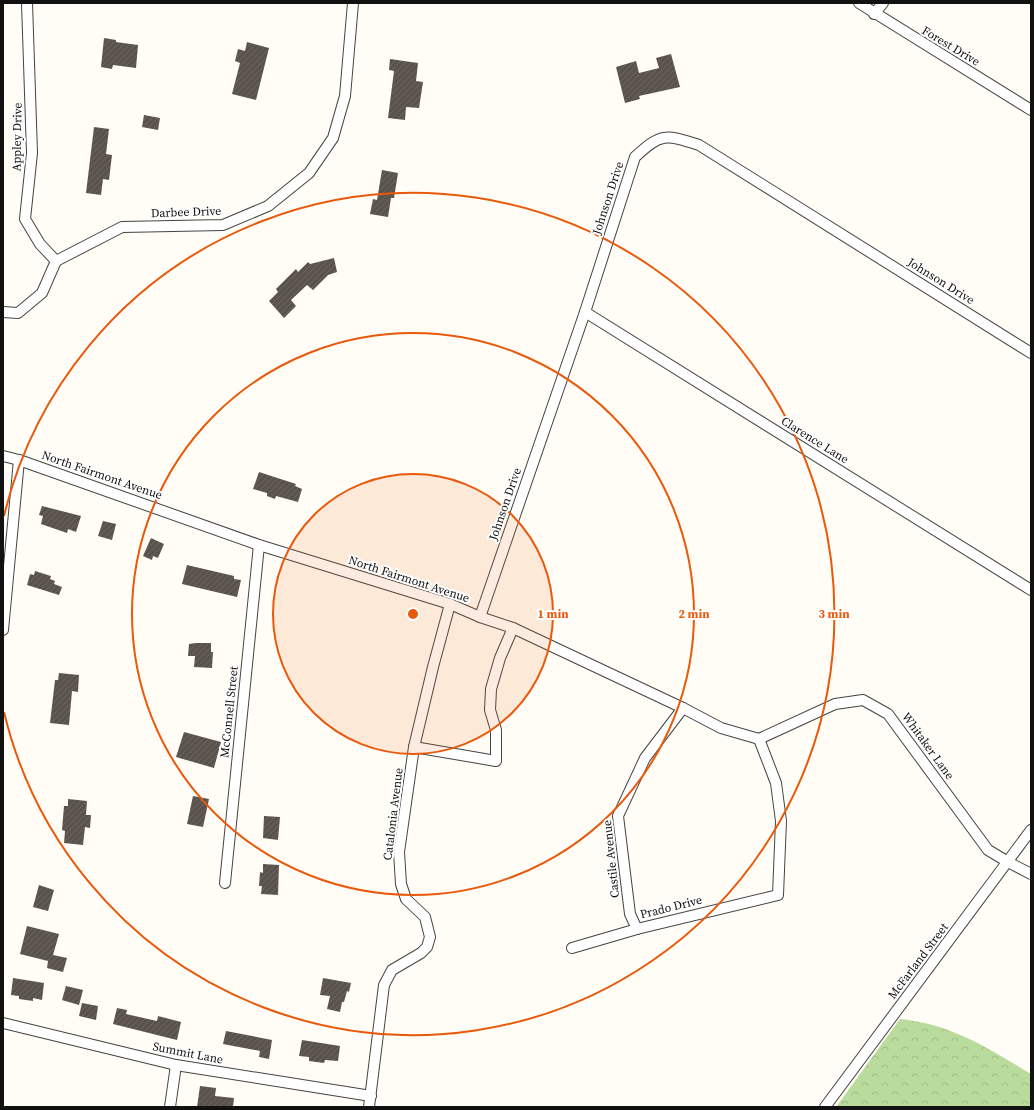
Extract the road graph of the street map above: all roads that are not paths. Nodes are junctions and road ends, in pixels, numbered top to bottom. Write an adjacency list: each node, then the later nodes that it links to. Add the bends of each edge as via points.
1 (27, 3): 7 (street, Appley Drive, via 32,153 25,219 40,244)
2 (353, 3): 7 (street, Darbee Drive, via 345,96 333,138 309,173 268,206 223,225 122,227)
3 (858, 3): 5 (street, Forest Drive)
4 (883, 3): 5 (street)
5 (874, 14): 6 (street, Forest Drive)
6 (1031, 110)
7 (56, 260): 8 (street, via 42,293 18,313)
8 (3, 312)
9 (585, 312): 10 (street, Johnson Drive, via 635,157 653,141 672,136 699,145); 14 (street, Clarence Lane); 16 (street, Johnson Drive)
10 (1031, 353)
11 (3, 456): 12 (street, North Fairmont Avenue)
12 (19, 460): 13 (street, North Fairmont Avenue); 18 (street)
13 (259, 545): 15 (street, North Fairmont Avenue); 25 (street, McConnell Street)
14 (1031, 590)
15 (450, 604): 16 (street, North Fairmont Avenue); 21 (street, Catalonia Avenue)
16 (480, 617): 17 (street, North Fairmont Avenue)
17 (513, 628): 19 (street, North Fairmont Avenue); 21 (street, via 500,658 491,689 490,710 496,730 496,760)
18 (3, 630)
19 (683, 708): 20 (street, North Fairmont Avenue, via 721,728); 26 (street, Castile Avenue, via 645,758 618,816 630,914)
20 (759, 739): 23 (street, Whitaker Lane, via 835,704 863,700 888,714 988,850); 26 (street, Prado Drive, via 776,783 781,821 778,895)
21 (414, 747): 30 (street, Catalonia Avenue, via 399,852 401,884 406,899 424,917 430,937 421,953 392,970 384,985)
22 (1031, 830): 23 (street, McFarland Street)
23 (1008, 862): 24 (street, Whitaker Lane); 33 (street, McFarland Street)
24 (1031, 874)
25 (225, 883)
26 (637, 929): 27 (street, Prado Drive)
27 (572, 948)
28 (3, 1023): 29 (street, Summit Lane)
29 (176, 1066): 30 (street, Summit Lane); 31 (street)
30 (371, 1096): 32 (street, Catalonia Avenue)
31 (170, 1107)
32 (370, 1107)
33 (824, 1107)

